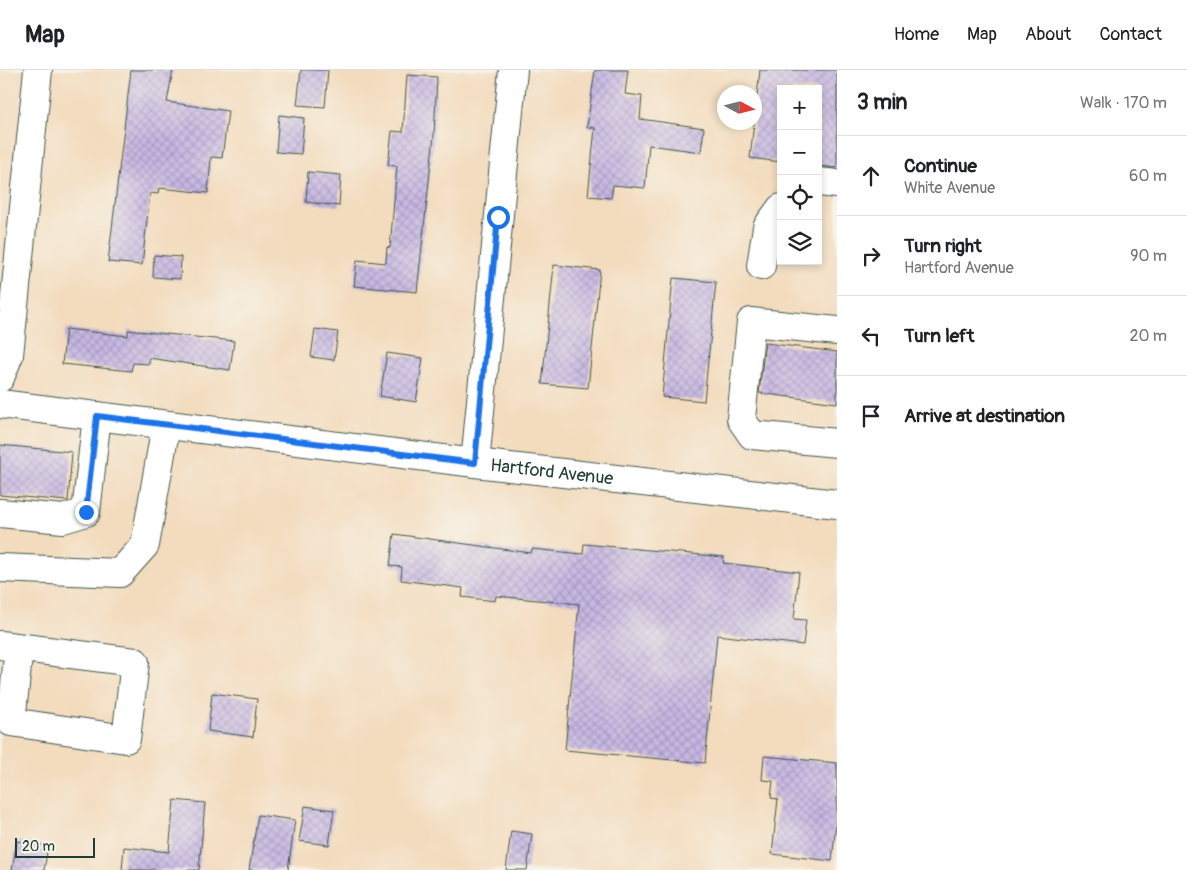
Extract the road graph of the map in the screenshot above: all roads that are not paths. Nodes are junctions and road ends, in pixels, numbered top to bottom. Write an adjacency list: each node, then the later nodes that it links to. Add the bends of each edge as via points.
1 (38, 70): 8 (street, via 9,355)
2 (513, 70): 13 (street)
3 (822, 182): 4 (street)
4 (837, 184)
5 (777, 213): 6 (street, via 767,227)
6 (761, 266)
7 (837, 331): 12 (street, via 752,322 741,419 752,435)
8 (0, 378)
9 (0, 404): 10 (street, Hartford Avenue)
10 (97, 416): 11 (street, Hartford Avenue); 15 (street, via 86,512 63,519)
11 (166, 425): 13 (street, Hartford Avenue); 16 (street, via 145,545 120,573)
12 (837, 443)
13 (475, 463): 14 (street, Hartford Avenue)
14 (837, 504)
15 (0, 513)
16 (0, 568)
17 (10, 646): 17 (street, via 134,662 126,739 11,722)

